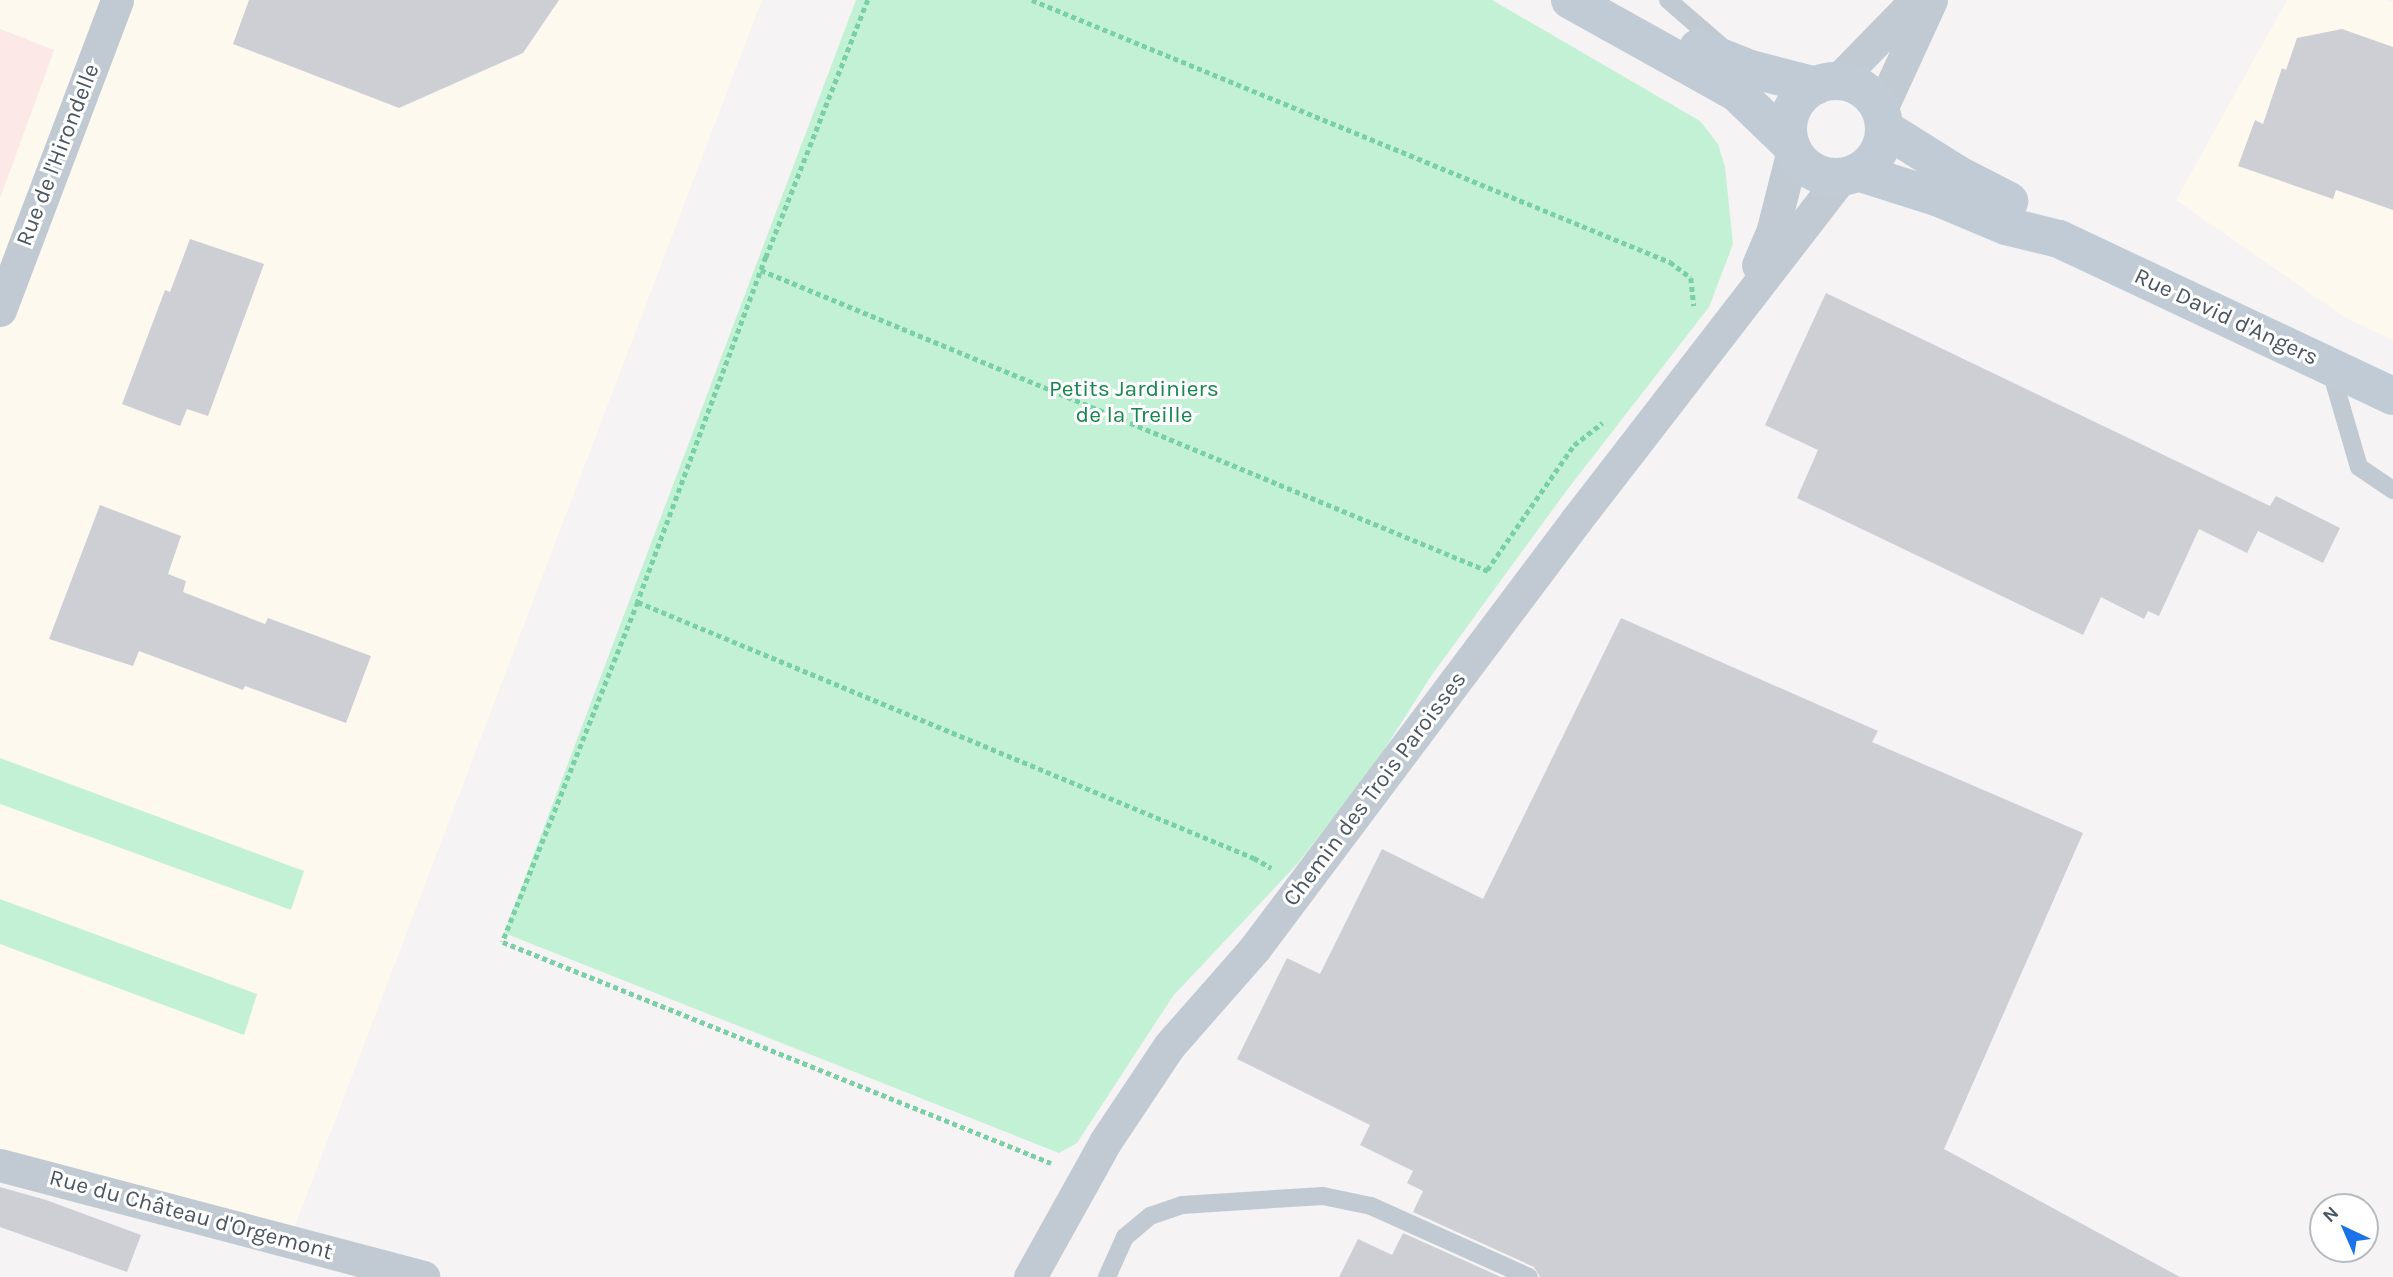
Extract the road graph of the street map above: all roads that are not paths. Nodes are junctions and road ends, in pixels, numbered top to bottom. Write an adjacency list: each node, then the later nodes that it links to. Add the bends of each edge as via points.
1 (117, 0): 13 (street, Rue de l'Hirondelle)
2 (1570, 0): 10 (main road, via 1737,93)
3 (1603, 0): 7 (main road, via 1688,44)
4 (1668, 0): 7 (lane)
5 (1916, 0): 8 (street)
6 (1931, 0): 9 (street)
7 (1746, 67): 8 (main road)
8 (1826, 84): 9 (main road, via 1852,84 1865,92); 10 (main road, via 1803,94 1794,107 1788,122)
9 (1882, 119): 11 (main road, via 1877,154); 12 (main road, Rue David d'Angers, via 1957,174 2015,204)
10 (1792, 148): 11 (main road, via 1813,171); 14 (street, Chemin des Trois Paroisses, via 1773,229)
11 (1849, 175): 12 (main road, Rue David d'Angers, via 1940,198 2006,226); 14 (street, Chemin des Trois Paroisses)
12 (2059, 239): 15 (main road, Rue David d'Angers)
13 (0, 310)
14 (1737, 311): 20 (street, Chemin des Trois Paroisses, via 1255,948 1168,1046 1085,1177)
15 (2329, 365): 16 (main road, Rue David d'Angers); 17 (lane, via 2359,467)
16 (2393, 396)
17 (2393, 490)
18 (0, 1165): 19 (street, Rue du Château d'Orgemont)
19 (423, 1277)
20 (1030, 1277)
21 (1107, 1277): 22 (lane, via 1125,1237 1150,1216 1182,1205 1323,1196 1371,1206)
22 (1529, 1277)

